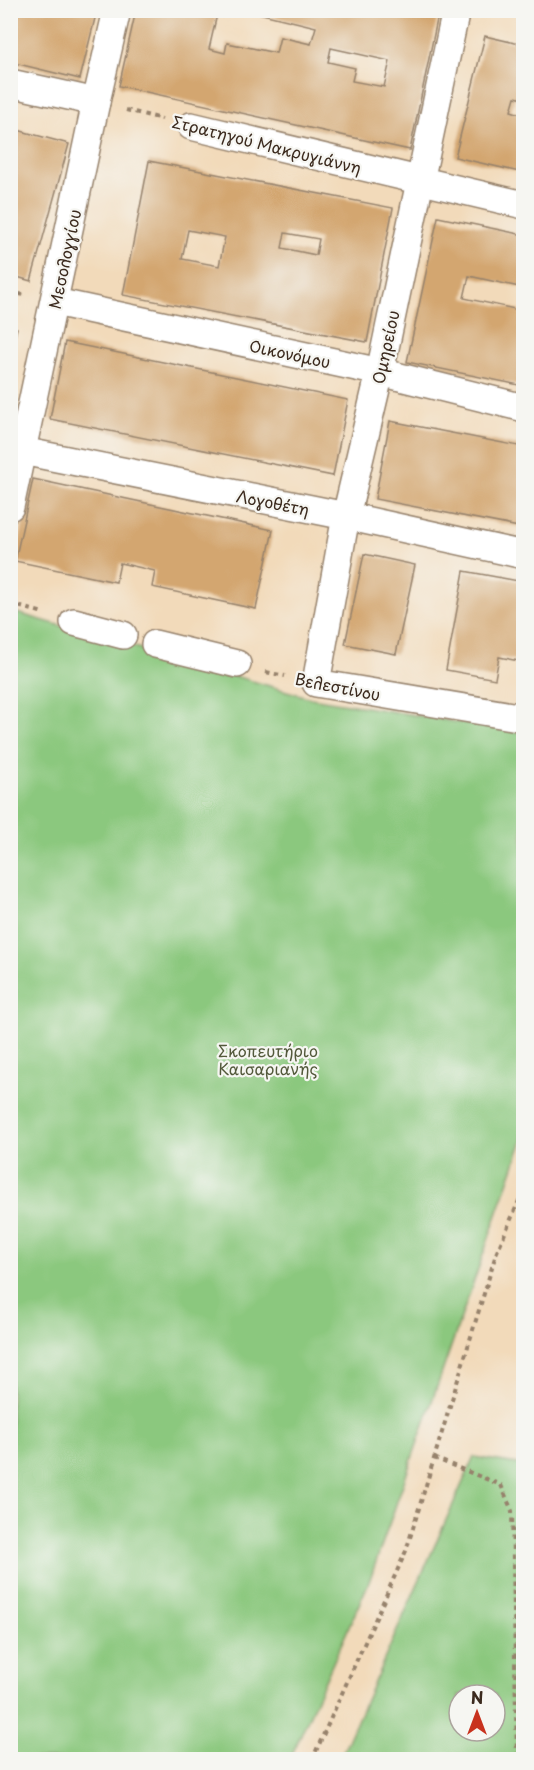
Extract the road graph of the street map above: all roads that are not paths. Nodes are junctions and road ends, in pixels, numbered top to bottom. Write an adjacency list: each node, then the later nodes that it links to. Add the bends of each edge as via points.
1 (117, 10): 4 (street, Μεσολογγίου)
2 (456, 10): 6 (street, Ομηρείου)
3 (10, 83): 4 (street)
4 (96, 102): 8 (street, Μεσολογγίου)
5 (191, 126): 6 (street, Στρατηγού Μακρυγιάννη)
6 (420, 182): 7 (street, Στρατηγού Μακρυγιάννη); 9 (street, Ομηρείου)
7 (524, 205)
8 (55, 302): 9 (street, Οικονόμου); 11 (street, Μεσολογγίου)
9 (380, 372): 10 (street, Οικονόμου); 13 (street, Ομηρείου)
10 (524, 408)
11 (22, 451): 12 (street, Μεσολογγίου); 13 (street, Λογοθέτη)
12 (10, 507)
13 (346, 516): 14 (street, Λογοθέτη); 19 (street, Ομηρείου)
14 (524, 555)
15 (74, 622): 16 (street)
16 (123, 635)
17 (155, 644): 18 (street)
18 (237, 664)
19 (316, 683): 20 (street, Βελεστίνου)
20 (524, 718)

